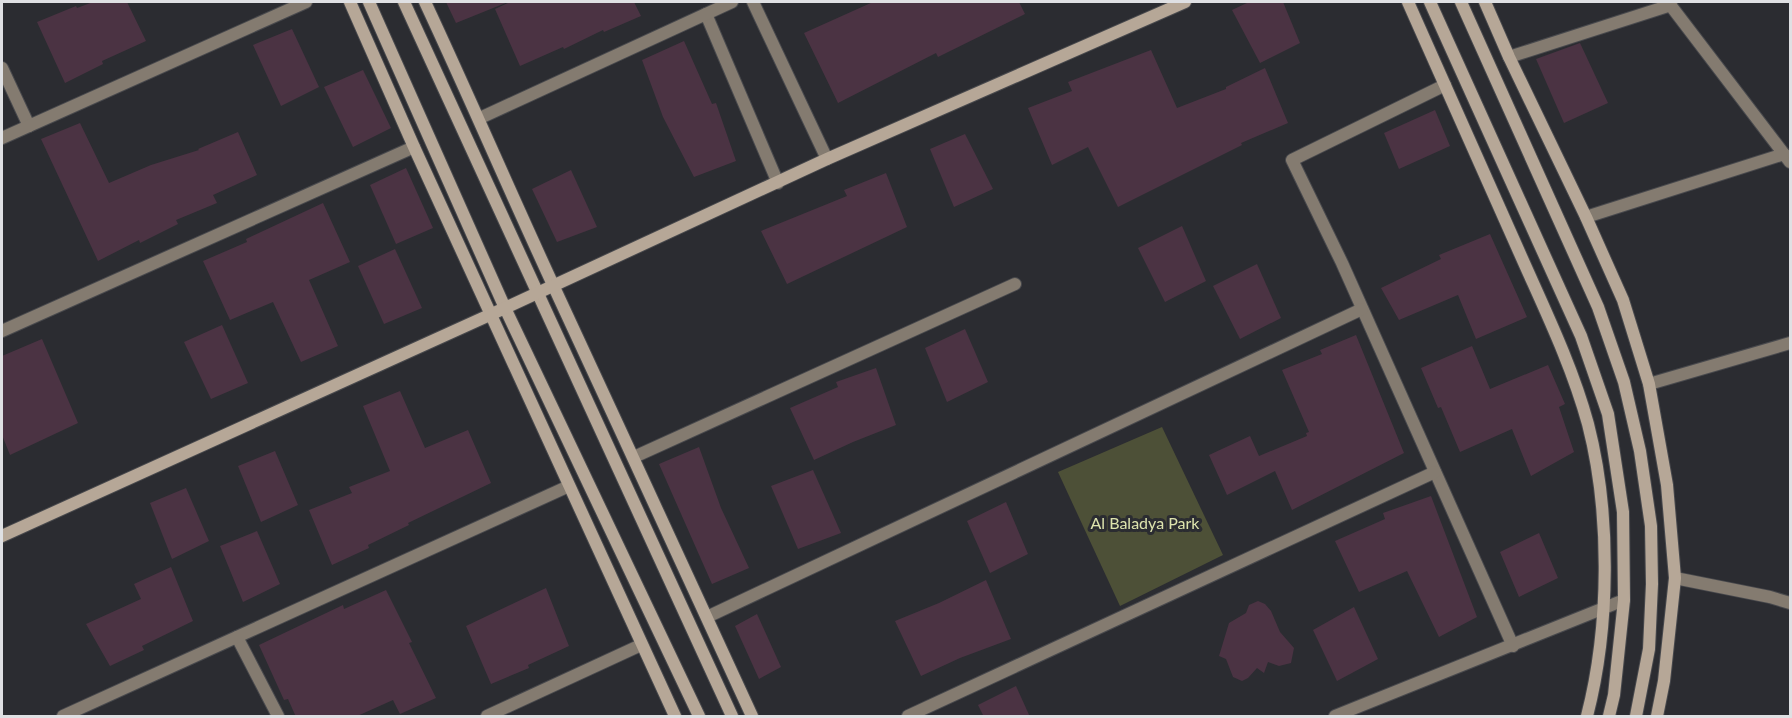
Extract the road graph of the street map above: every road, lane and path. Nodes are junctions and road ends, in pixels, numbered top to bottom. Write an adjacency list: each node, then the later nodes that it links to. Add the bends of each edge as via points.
1 (306, 2): 19 (street)
2 (350, 2): 21 (main road)
3 (369, 2): 29 (main road)
4 (404, 2): 28 (main road)
5 (425, 2): 18 (main road)
6 (732, 2): 14 (street)
7 (753, 2): 23 (street)
8 (1185, 2): 23 (main road)
9 (1408, 2): 17 (main road)
10 (1430, 2): 40 (main road, via 1581,336 1608,414 1623,512)
11 (1461, 2): 59 (main road, via 1598,307 1624,382 1640,451 1651,526 1648,649)
12 (1485, 2): 15 (main road)
13 (1670, 3): 15 (street); 22 (street)
14 (706, 14): 18 (street); 24 (street)
15 (1509, 57): 25 (main road)
16 (2, 68): 19 (street)
17 (1445, 85): 30 (street, via 1292,160); 42 (main road, via 1561,346 1588,424 1601,499 1605,552)
18 (480, 118): 27 (main road)
19 (29, 126): 20 (street)
20 (2, 138)
21 (414, 147): 31 (main road); 32 (street)
22 (1787, 158): 25 (street)
23 (827, 159): 24 (main road)
24 (778, 183): 27 (main road)
25 (1586, 216): 34 (main road, via 1623,300)
26 (1015, 284): 35 (street)
27 (554, 286): 28 (main road); 35 (main road)
28 (537, 293): 29 (main road); 53 (main road)
29 (506, 308): 31 (main road); 52 (main road)
30 (1362, 309): 36 (street); 43 (street)
31 (490, 315): 37 (main road); 38 (main road)
32 (2, 331)
33 (1790, 346): 34 (street)
34 (1649, 384): 39 (main road, via 1667,485)
35 (634, 457): 43 (main road)
36 (1435, 472): 46 (street); 55 (street)
37 (569, 486): 44 (street); 45 (main road)
38 (2, 536)
39 (1675, 578): 41 (street); 60 (main road)
40 (1624, 600): 42 (street); 58 (main road)
41 (1791, 603)
42 (1603, 608): 46 (street); 57 (main road)
43 (707, 617): 54 (main road)
44 (237, 637): 47 (street); 49 (street)
45 (641, 645): 50 (street); 51 (main road)
46 (1513, 646): 56 (street)
47 (77, 714): 48 (street)
48 (63, 717)
49 (278, 717)
50 (487, 717)
51 (675, 717)
52 (699, 717)
53 (732, 717)
54 (752, 717)
55 (908, 717)
56 (1335, 717)
57 (1587, 717)
58 (1609, 717)
59 (1636, 717)
60 (1658, 717)

